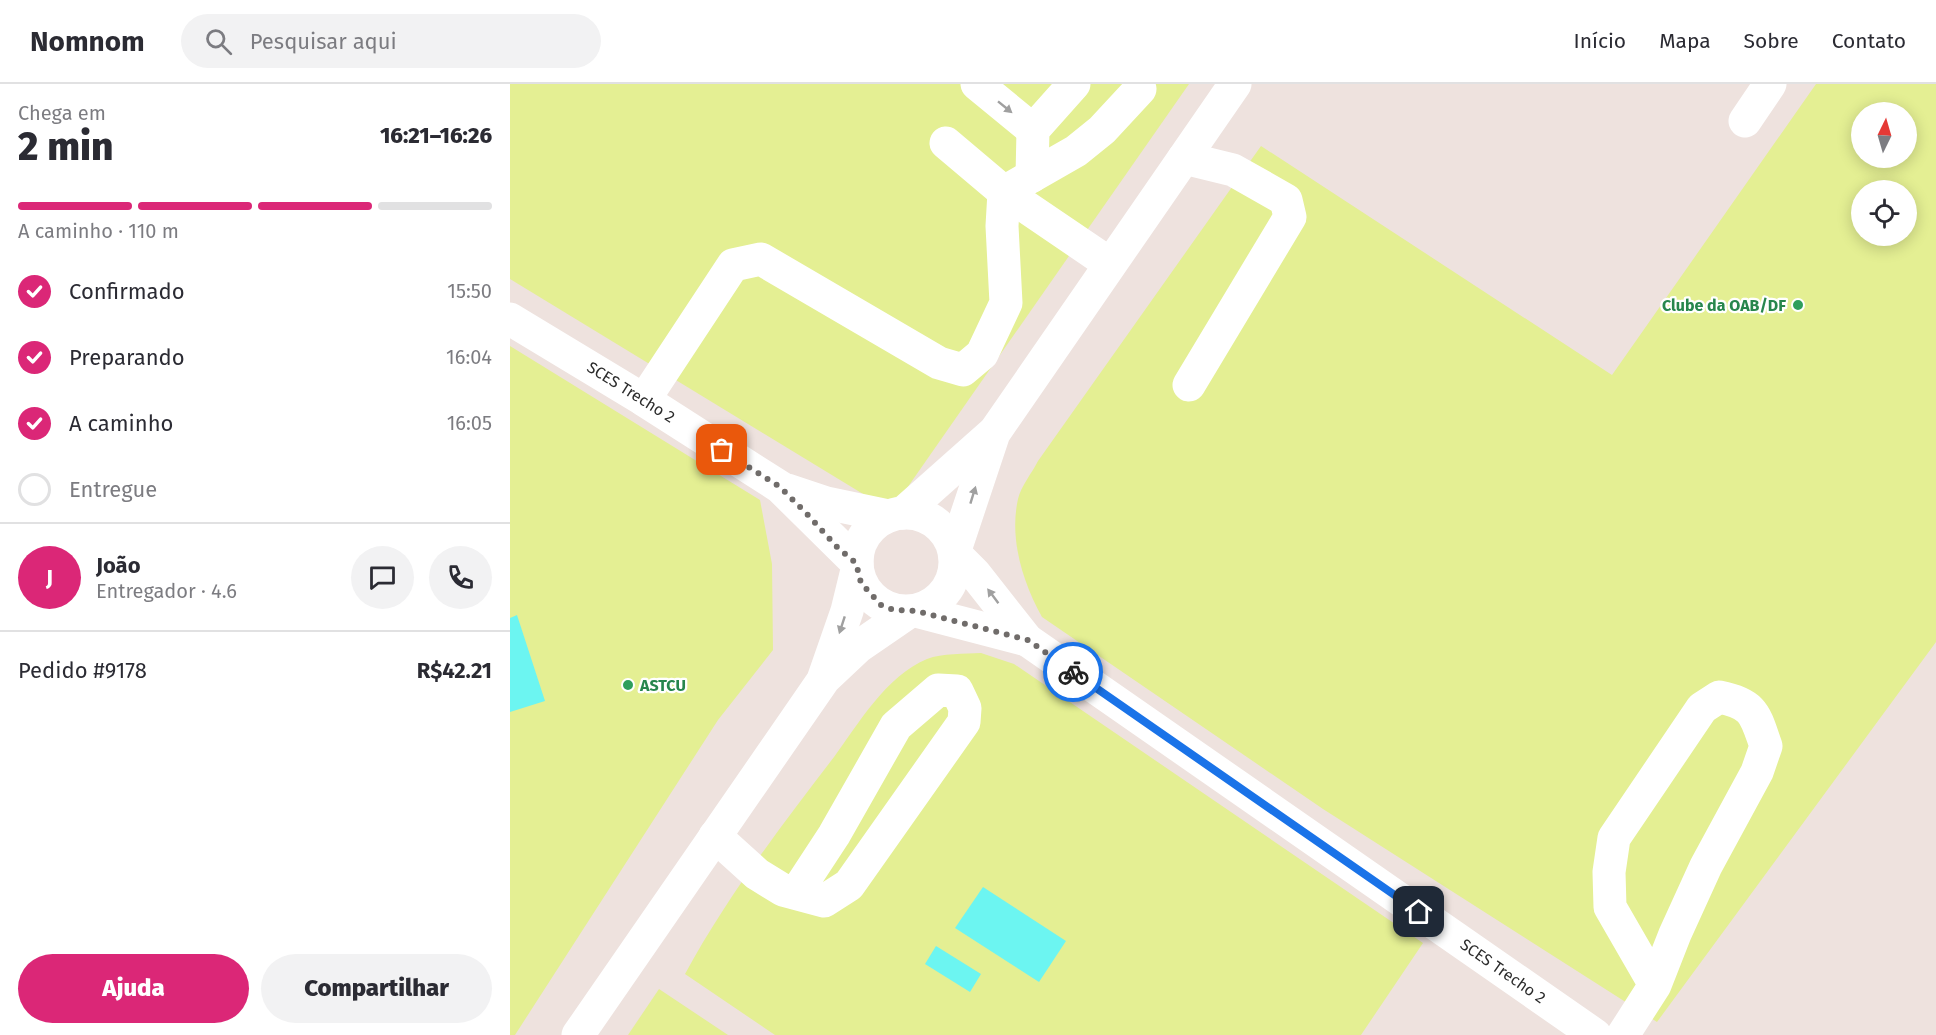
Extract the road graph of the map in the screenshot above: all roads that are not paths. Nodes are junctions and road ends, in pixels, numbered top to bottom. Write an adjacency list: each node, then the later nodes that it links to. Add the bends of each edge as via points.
1 (977, 84): 8 (street, one-way to 8)
2 (1074, 84): 8 (street)
3 (1235, 84): 6 (street)
4 (1770, 84): 7 (street)
5 (1140, 89): 12 (street, via 1077,151)
6 (1211, 119): 10 (street); 11 (street)
7 (1745, 121)
8 (1033, 130): 12 (street)
9 (946, 144): 13 (street)
10 (1184, 158): 11 (street); 14 (street)
11 (1233, 170): 16 (street, via 1286,200 1290,217)
12 (1032, 176): 13 (street)
13 (1004, 192): 14 (street); 17 (street, via 1006,303 982,354 963,370 939,363 761,259 733,265)
14 (1110, 264): 18 (street)
15 (510, 319): 17 (street, SCES Trecho 2)
16 (1189, 385)
17 (644, 400): 19 (street, SCES Trecho 2)
18 (994, 433): 20 (street); 21 (street, one-way to 18)
19 (780, 487): 20 (street, SCES Trecho 2, via 826,503); 22 (street, SCES Trecho 2)
20 (896, 514): 21 (street, via 921,515 936,522 948,534); 22 (street, via 865,534)
21 (955, 553): 23 (street, via 953,577 942,597 930,606); 24 (street, SCES Trecho 2, one-way to 21)
22 (857, 566): 23 (street, via 861,583 881,605); 25 (street, one-way to 25, via 847,611)
23 (912, 611): 24 (street, SCES Trecho 2); 25 (street, via 858,648)
24 (1028, 640): 30 (street, SCES Trecho 2)
25 (824, 679): 26 (street)
26 (715, 836): 27 (street, via 757,874 783,890); 29 (street)
27 (800, 887): 27 (street, via 824,901 849,885 964,722 965,708 957,691 938,690 896,726)
28 (1655, 985): 28 (street, via 1706,866 1757,772 1766,746 1753,711 1740,701 1719,697 1702,708 1614,838 1609,872 1610,907); 31 (street)
29 (578, 1035)
30 (1595, 1035)
31 (1623, 1035)

